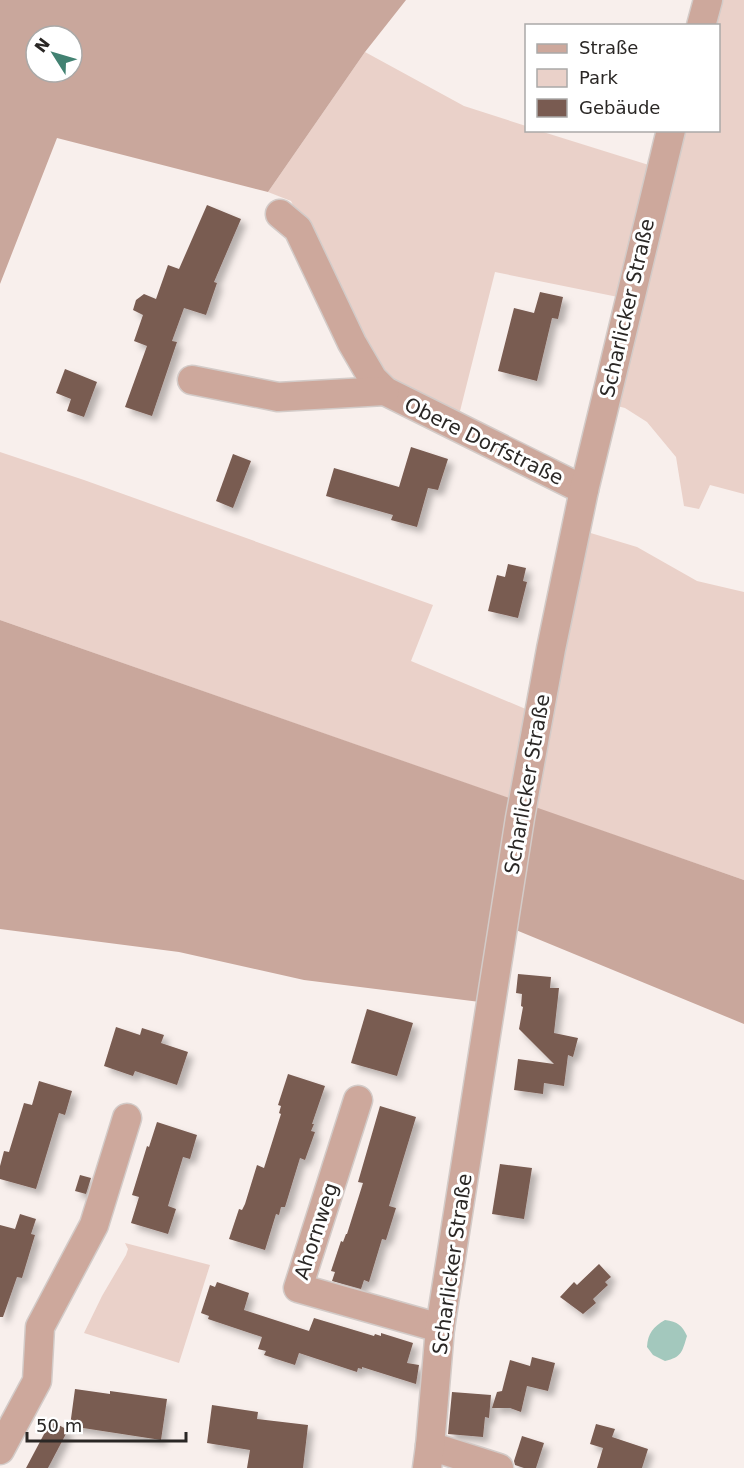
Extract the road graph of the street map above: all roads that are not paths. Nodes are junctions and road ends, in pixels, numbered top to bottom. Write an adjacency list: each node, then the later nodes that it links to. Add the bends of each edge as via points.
1 (708, 0): 2 (street)
2 (702, 24)
3 (670, 132): 7 (street, Scharlicker Straße)
4 (280, 213): 6 (street, Obere Dorfstraße, via 298,230 352,343)
5 (192, 380): 6 (street, Obere Dorfstraße, via 278,397)
6 (385, 391): 7 (street, Obere Dorfstraße)
7 (584, 490): 10 (street, Scharlicker Straße, via 519,818)
8 (358, 1100): 10 (street, Ahornweg, via 298,1288)
9 (127, 1118): 11 (street, via 94,1225 40,1327 37,1381)
10 (440, 1328): 12 (street, Scharlicker Straße)
11 (0, 1450)
12 (428, 1457): 13 (street, Scharlicker Straße)
13 (499, 1468)

